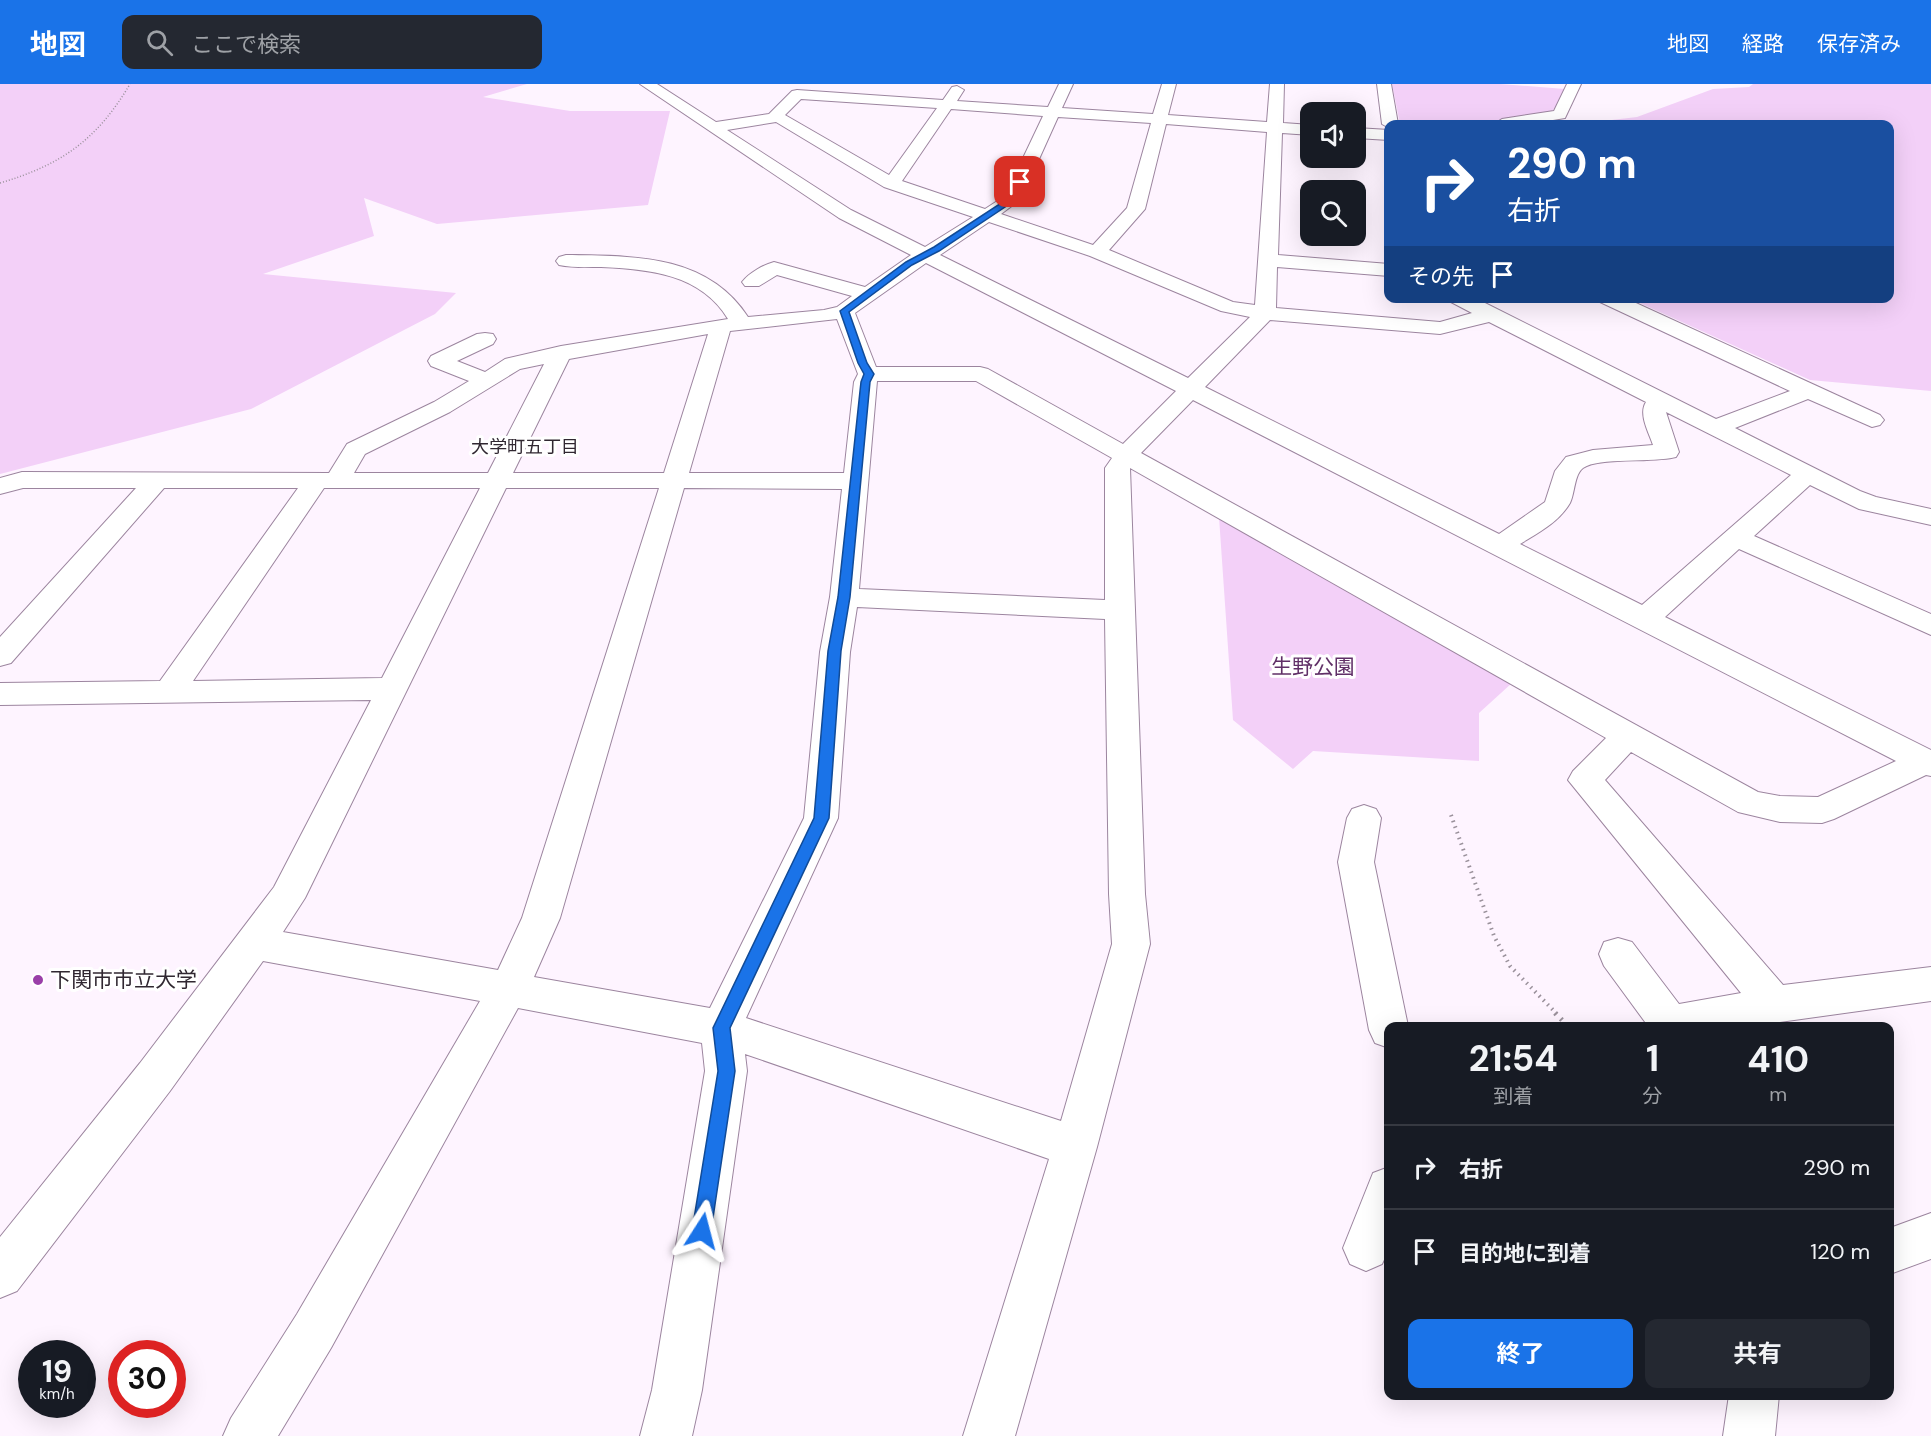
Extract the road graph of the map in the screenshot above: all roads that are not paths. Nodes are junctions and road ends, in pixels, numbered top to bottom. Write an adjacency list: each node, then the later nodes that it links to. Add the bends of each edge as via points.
1 (647, 84): 15 (street)
2 (961, 84): 8 (street)
3 (1066, 84): 9 (street)
4 (1169, 84): 11 (street)
5 (1277, 84): 14 (street)
6 (1384, 84): 12 (street)
7 (1574, 84): 13 (street, via 1560,115)
8 (947, 104): 9 (street); 10 (street, via 797,94 777,114); 19 (street)
9 (1053, 112): 11 (street); 20 (street, via 1012,199)
10 (779, 117): 15 (street); 19 (street)
11 (1160, 119): 14 (street); 21 (street, via 1136,209)
12 (1389, 120)
13 (1528, 120)
14 (1274, 127): 16 (street); 23 (street)
15 (715, 128): 22 (street, via 845,214)
16 (1300, 129)
17 (1366, 134): 18 (street)
18 (1384, 135)
19 (890, 183): 20 (street)
20 (987, 215): 21 (street); 22 (street)
21 (1097, 252): 31 (street, via 1222,305)
22 (924, 256): 27 (street); 38 (street)
23 (1267, 260): 25 (street); 31 (street)
24 (566, 261): 33 (street, via 610,261 686,273 721,294 737,313)
25 (1384, 270)
26 (752, 282): 27 (street, via 774,268)
27 (866, 295): 30 (street)
28 (1467, 303): 32 (street)
29 (1618, 303): 39 (street)
30 (844, 311): 33 (street); 36 (street)
31 (1265, 313): 32 (street, via 1440,328); 38 (street)
32 (1490, 315): 40 (street)
33 (732, 325): 35 (street); 48 (street)
34 (485, 339): 37 (street, via 439,361)
35 (561, 353): 37 (street, via 513,364); 45 (street)
36 (869, 374): 43 (street, via 980,374); 49 (street)
37 (486, 380): 47 (street, via 442,407 356,449)
38 (1191, 390): 43 (street); 53 (street)
39 (1809, 391): 41 (street); 42 (street)
40 (1660, 400): 42 (street); 53 (street, via 1654,413 1667,452 1601,457 1572,464 1555,506)
41 (1872, 420)
42 (1714, 428): 44 (street)
43 (1126, 455): 55 (street, via 1117,468); 62 (street)
44 (1807, 474): 51 (street, via 1868,503); 52 (street)
45 (496, 480): 47 (street); 48 (street); 59 (street)
46 (156, 481): 47 (street); 50 (street, via 22,480); 58 (street)
47 (326, 481): 60 (street)
48 (673, 481): 49 (street); 68 (street, via 541,918)
49 (854, 481): 54 (street)
50 (0, 486)
51 (1931, 518)
52 (1735, 537): 56 (street); 57 (street)
53 (1501, 545): 56 (street)
54 (844, 597): 55 (street); 73 (street, via 835,651 821,818)
55 (1119, 610): 74 (street, via 1131,944)
56 (1646, 618): 63 (street)
57 (1931, 625)
58 (0, 656)
59 (391, 689): 60 (street); 65 (street, via 287,898)
60 (169, 692): 61 (street)
61 (0, 694)
62 (1628, 735): 63 (street, via 1750,803 1780,809 1822,810); 69 (street, via 1585,780)
63 (1928, 762)
64 (1364, 818): 70 (street, via 1356,862)
65 (254, 943): 68 (street); 79 (street, via 155,1077)
66 (1618, 954): 71 (street)
67 (1931, 984): 69 (street)
68 (509, 988): 73 (street); 81 (street, via 314,1331)
69 (1774, 1004): 72 (street)
70 (1387, 1022)
71 (1669, 1022)
72 (1680, 1022)
73 (722, 1028): 74 (street); 82 (street, via 726,1071 677,1390)
74 (1075, 1147): 83 (street)
75 (1384, 1202): 77 (street)
76 (1931, 1236): 78 (street)
77 (1366, 1248)
78 (1894, 1250)
79 (0, 1274)
80 (1753, 1400): 84 (street)
81 (249, 1436)
82 (666, 1436)
83 (989, 1436)
84 (1749, 1436)

